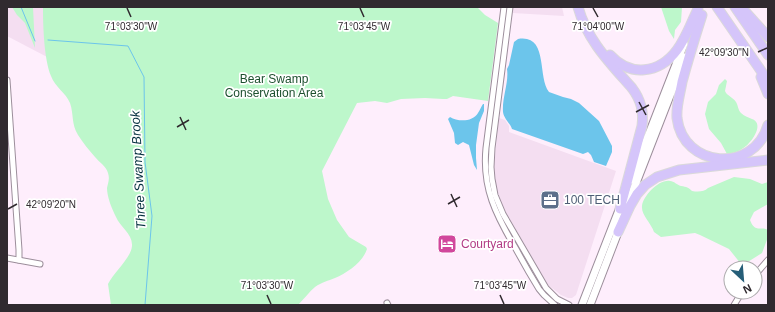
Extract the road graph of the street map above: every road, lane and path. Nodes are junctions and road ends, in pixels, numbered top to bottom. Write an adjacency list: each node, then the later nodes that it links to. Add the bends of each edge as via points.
1 (504, 7): 22 (street, via 486,148 486,180 493,207 503,227 539,289)
2 (510, 7): 23 (street, via 492,148 492,179 503,214 541,281 553,296)
3 (578, 7): 17 (highway, via 594,42 637,94 641,104 642,126)
4 (583, 7): 8 (highway, via 596,36 608,53 622,65 641,70 656,67 672,56)
5 (717, 7): 9 (highway)
6 (735, 7): 11 (highway)
7 (741, 7): 10 (highway)
8 (701, 9): 15 (highway, via 677,111 678,124 684,138 695,150 703,154 715,159 729,159 741,156 755,147 764,136); 17 (main road); 18 (main road)
9 (737, 36): 13 (highway); 14 (highway)
10 (768, 37)
11 (768, 55)
12 (7, 80): 20 (street)
13 (768, 80)
14 (768, 94)
15 (768, 125)
16 (768, 160): 18 (highway, via 679,170 657,177 637,194)
17 (620, 209): 24 (main road)
18 (618, 232): 25 (main road)
19 (7, 258): 20 (street)
20 (19, 260): 21 (street)
21 (40, 264)
22 (555, 305)
23 (569, 305)
24 (582, 305)
25 (590, 305)

